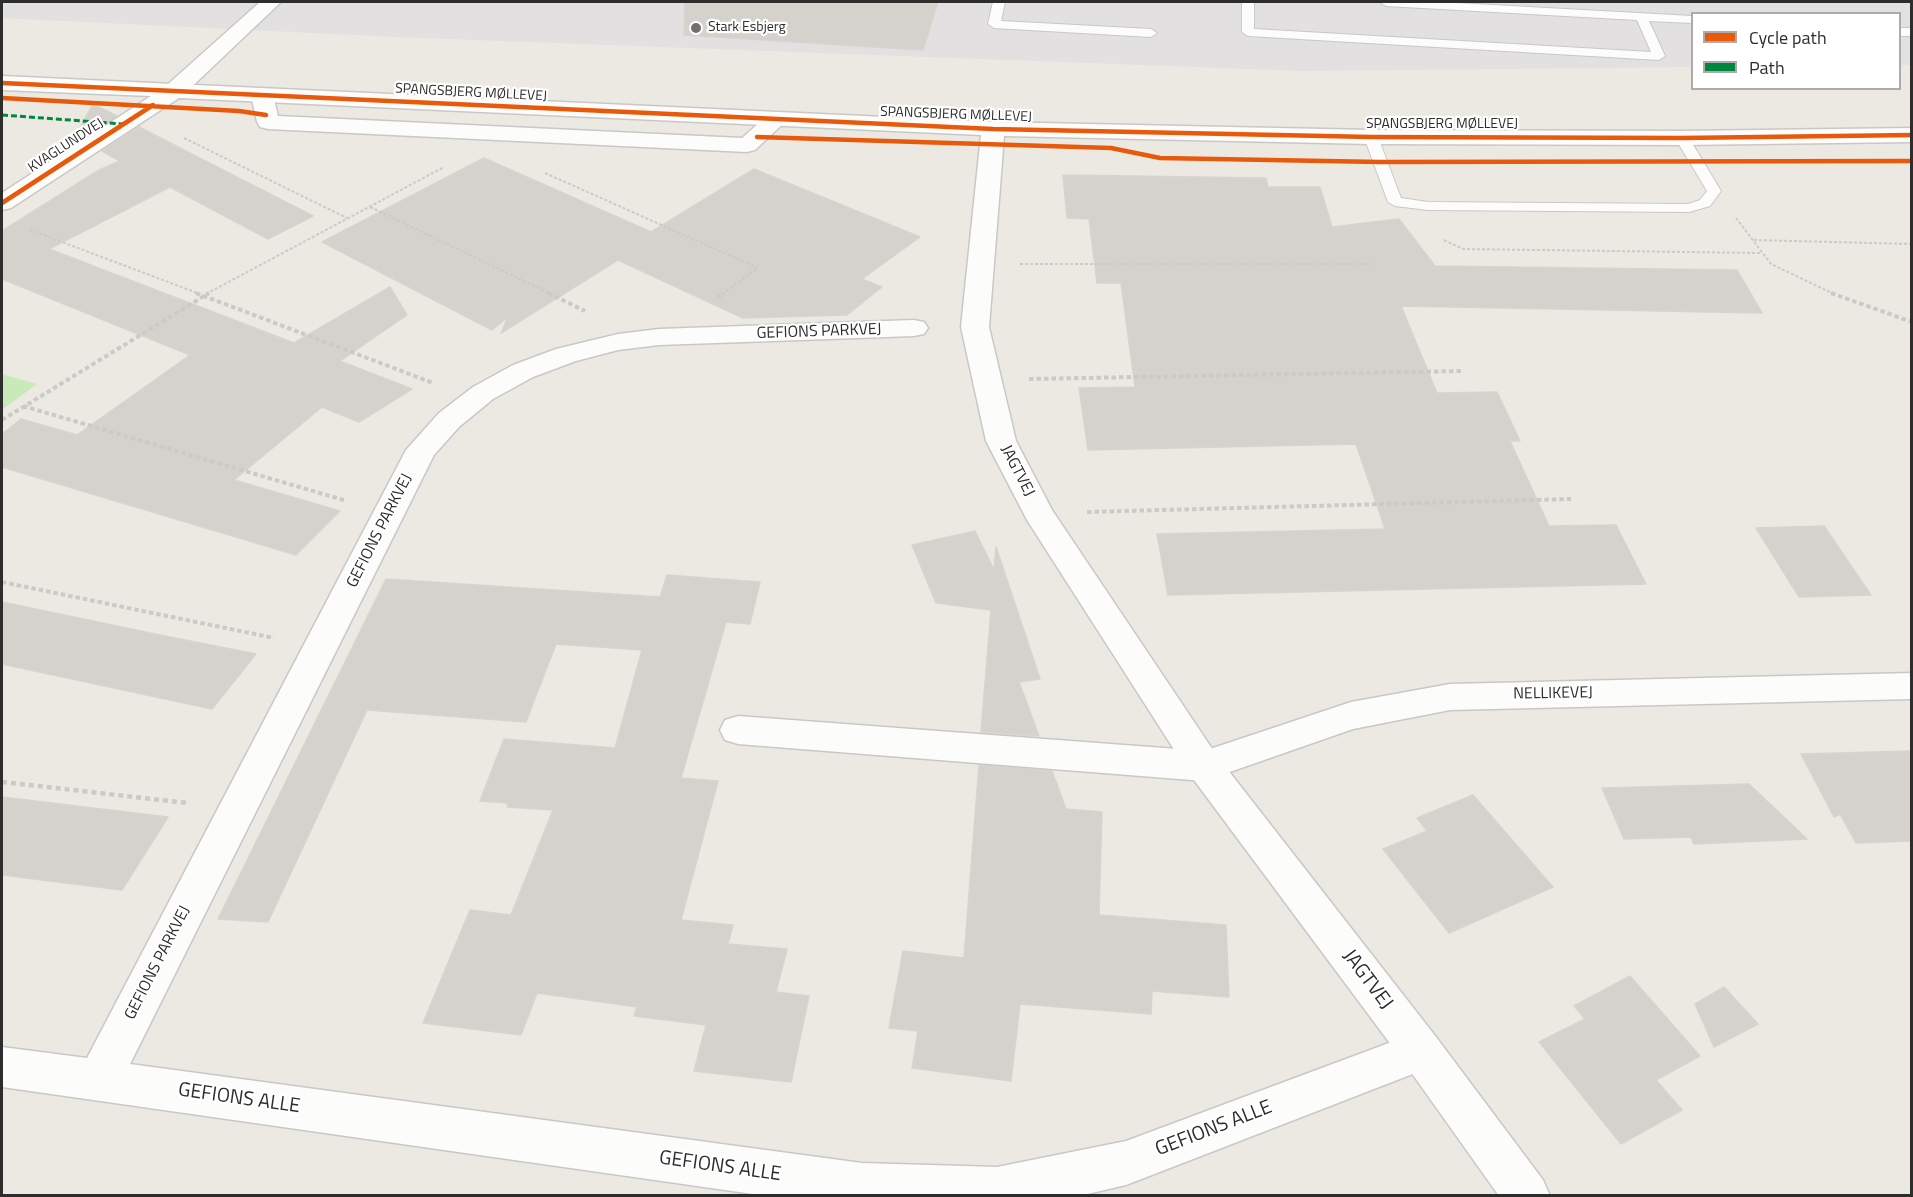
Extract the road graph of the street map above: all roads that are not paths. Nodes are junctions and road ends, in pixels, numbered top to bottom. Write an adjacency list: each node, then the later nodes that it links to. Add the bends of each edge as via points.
1 (271, 2): 9 (street, KVAGLUNDVEJ)
2 (999, 2): 7 (lane, via 994,24)
3 (1248, 2): 5 (lane, via 1248,32 1659,56)
4 (1386, 2): 5 (lane)
5 (1641, 17): 6 (lane)
6 (1691, 20)
7 (1151, 33)
8 (2, 83): 9 (street, SPANGSBJERG MØLLEVEJ)
9 (174, 91): 10 (street, SPANGSBJERG MØLLEVEJ); 16 (street, KVAGLUNDVEJ)
10 (262, 95): 11 (street, SPANGSBJERG MØLLEVEJ); 11 (street, via 268,122 506,134 747,145)
11 (776, 120): 12 (street, SPANGSBJERG MØLLEVEJ)
12 (993, 129): 14 (street, SPANGSBJERG MØLLEVEJ); 20 (street, JAGTVEJ, via 975,327 1001,441 1038,513)
13 (1911, 135): 15 (street, SPANGSBJERG MØLLEVEJ)
14 (1371, 137): 15 (street, SPANGSBJERG MØLLEVEJ); 15 (lane, via 1395,202 1428,206 1689,208 1706,203 1714,191)
15 (1682, 138)
16 (2, 203)
17 (914, 328): 23 (street, GEFIONS PARKVEJ, via 618,342 523,371 475,399 449,420 421,450)
18 (1911, 686): 20 (street, NELLIKEVEJ, via 1450,697 1351,716)
19 (738, 730): 20 (street)
20 (1204, 766): 21 (street, JAGTVEJ)
21 (1421, 1051): 23 (street, GEFIONS ALLE, via 1126,1162 997,1190 862,1186); 24 (street, JAGTVEJ)
22 (2, 1066): 23 (street, GEFIONS ALLE)
23 (99, 1080)
24 (1527, 1196)

